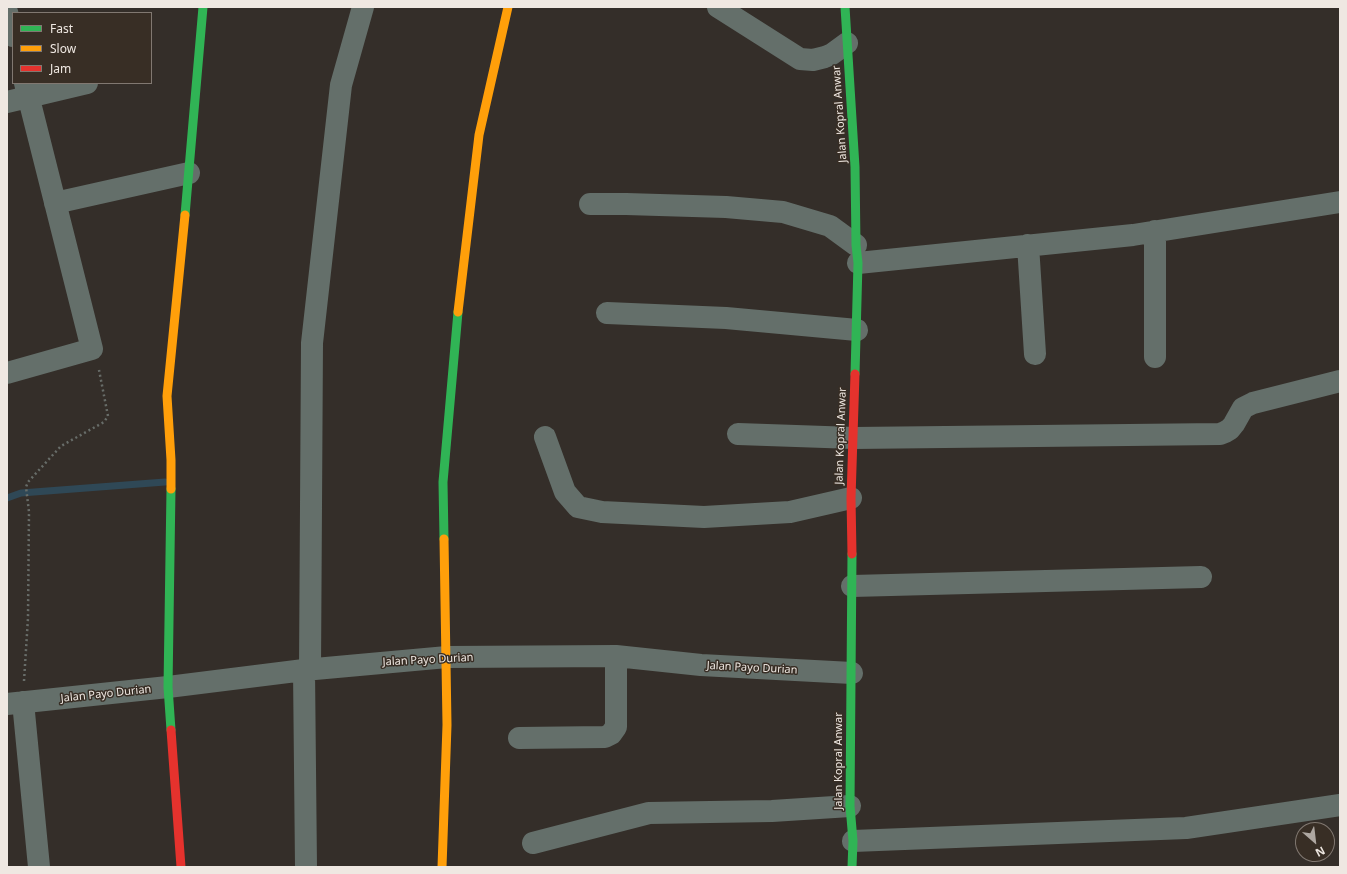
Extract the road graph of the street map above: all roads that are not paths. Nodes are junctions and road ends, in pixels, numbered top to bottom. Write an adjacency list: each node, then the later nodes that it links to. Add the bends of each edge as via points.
1 (203, 7): 12 (street)
2 (363, 7): 33 (street, via 341,85 312,343)
3 (508, 7): 32 (street, via 479,135 455,338 443,482)
4 (718, 7): 8 (street, via 800,59 813,60 825,57)
5 (845, 7): 8 (street, Jalan Kopral Anwar)
6 (7, 12): 7 (street)
7 (12, 32)
8 (847, 43): 18 (street, Jalan Kopral Anwar, via 855,167)
9 (78, 84): 10 (street)
10 (27, 90): 11 (street); 14 (street)
11 (7, 102)
12 (189, 173): 14 (street); 35 (street, via 167,396 171,460)
13 (1340, 202): 16 (street)
14 (55, 203): 23 (street, via 92,349)
15 (590, 204): 18 (street, via 726,207 783,212 830,226)
16 (1156, 232): 17 (street); 22 (street)
17 (1028, 246): 18 (street); 21 (street)
18 (857, 254): 20 (street, Jalan Kopral Anwar)
19 (607, 313): 20 (street, via 726,318)
20 (857, 330): 27 (street, Jalan Kopral Anwar)
21 (1035, 354)
22 (1155, 357)
23 (7, 373)
24 (1340, 381): 27 (street, via 1253,403 1243,408 1230,429 1220,434)
25 (738, 434): 27 (street)
26 (545, 437): 28 (street, via 565,492 578,506 602,512 712,517 790,512)
27 (854, 438): 28 (street, Jalan Kopral Anwar)
28 (851, 498): 30 (street, Jalan Kopral Anwar)
29 (1201, 577): 30 (street)
30 (852, 586): 34 (street, Jalan Kopral Anwar)
31 (616, 656): 32 (street, Jalan Payo Durian); 34 (street, Jalan Payo Durian, via 701,665); 37 (street, via 616,727 611,734 605,737)
32 (447, 657): 33 (street, Jalan Payo Durian); 45 (street)
33 (307, 670): 35 (street, Jalan Payo Durian); 44 (street)
34 (852, 673): 39 (street, Jalan Kopral Anwar)
35 (168, 687): 36 (street, Jalan Payo Durian); 43 (street)
36 (15, 703): 42 (street)
37 (519, 738)
38 (1340, 805): 40 (street, via 1186,828)
39 (850, 806): 40 (street, Jalan Kopral Anwar); 41 (street, via 772,811 649,813)
40 (853, 842): 46 (street, Jalan Kopral Anwar)
41 (533, 843)
42 (39, 867)
43 (181, 867)
44 (306, 867)
45 (442, 867)
46 (852, 867)

